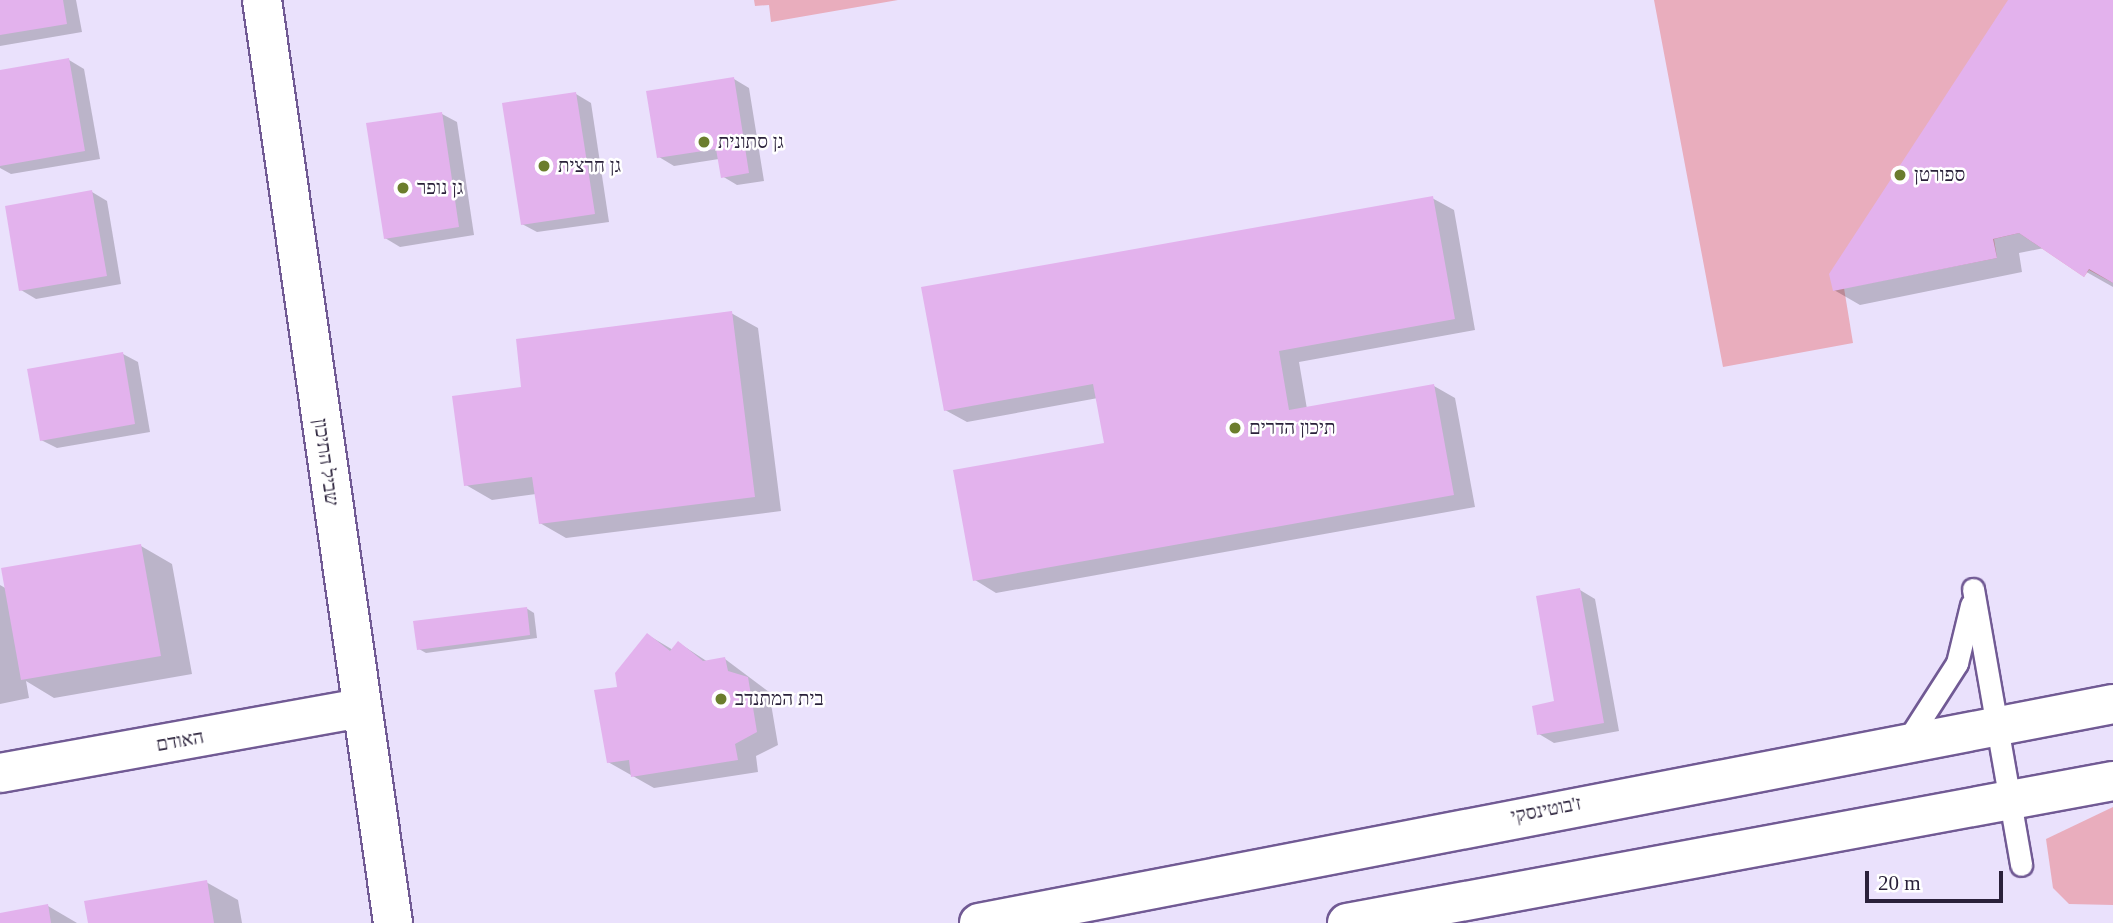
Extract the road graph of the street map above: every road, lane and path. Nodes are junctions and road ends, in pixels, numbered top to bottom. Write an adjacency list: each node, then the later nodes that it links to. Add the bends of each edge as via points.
1 (262, 0): 3 (street, שביל התיכון)
2 (2113, 705): 4 (street, ז'בוטינסקי)
3 (360, 708): 6 (street, האודם); 10 (street, שביל התיכון)
4 (1998, 724): 5 (street, ז'בוטינסקי); 5 (lane, via 1973,589 1957,663); 8 (lane)
5 (1907, 741): 11 (street, ז'בוטינסקי)
6 (0, 773)
7 (2113, 781): 8 (street)
8 (2010, 798): 9 (lane); 12 (street)
9 (2021, 865)
10 (393, 923)
11 (979, 923)
12 (1347, 923)

